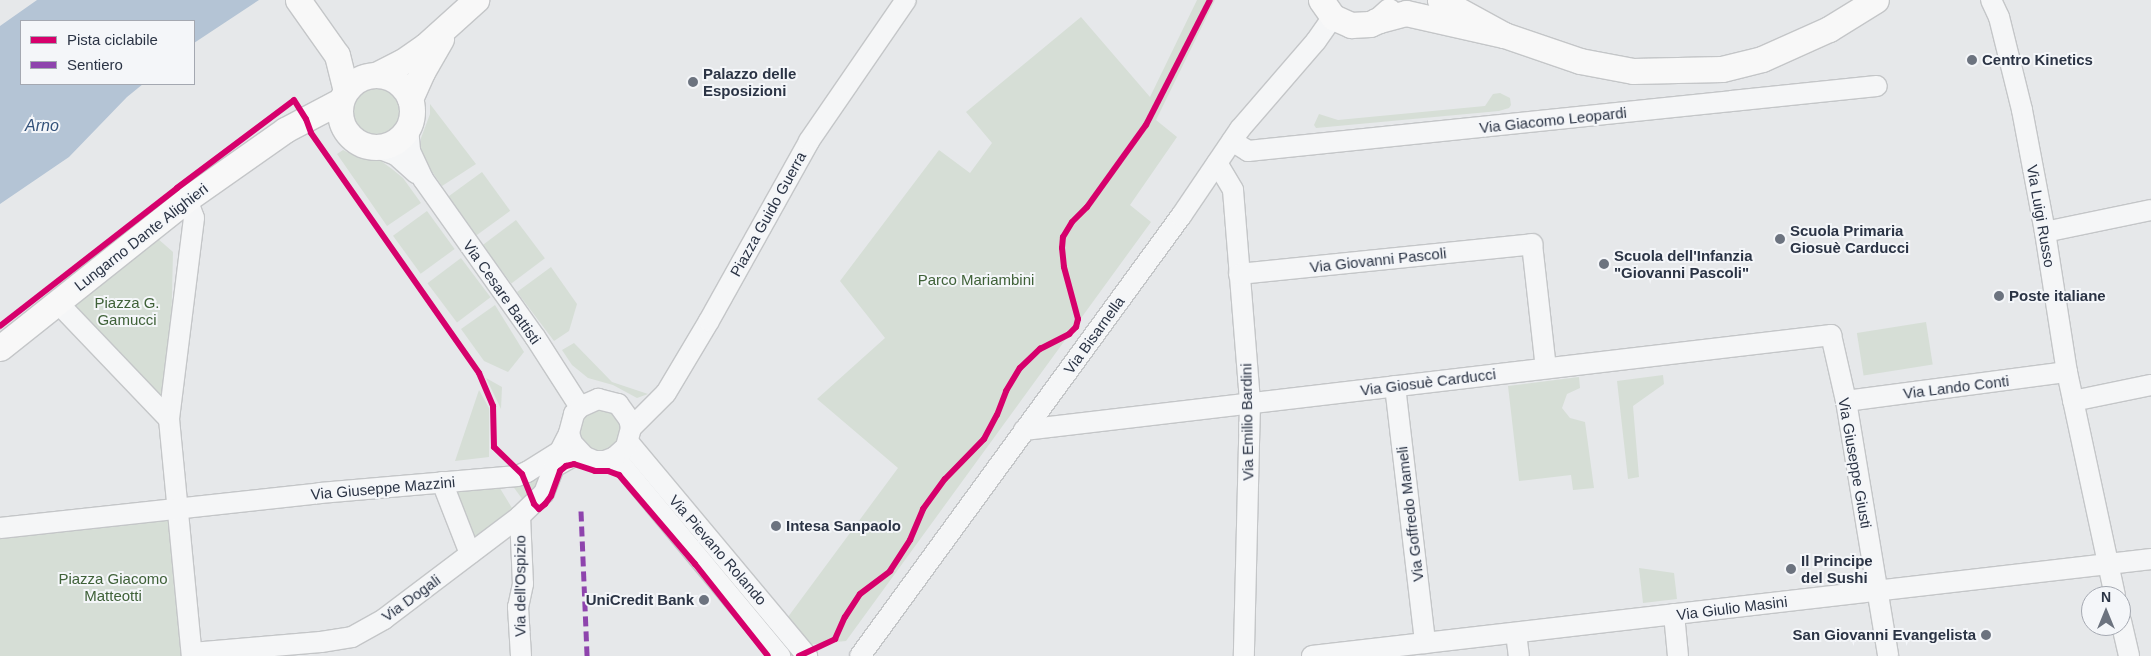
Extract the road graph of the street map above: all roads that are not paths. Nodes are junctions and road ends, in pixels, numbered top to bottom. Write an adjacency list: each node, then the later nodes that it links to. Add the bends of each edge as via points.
1 (298, 0): 13 (main road)
2 (314, 0): 13 (main road)
3 (476, 0): 10 (main road)
4 (906, 0): 43 (street, Piazza Guido Guerra, via 809,141 666,393)
5 (1396, 0): 11 (main road, via 1387,14)
6 (1440, 0): 12 (main road)
7 (1876, 0): 12 (main road, via 1830,29 1762,59 1722,69 1633,71 1580,60)
8 (1997, 6): 27 (street, Via Luigi Russo, via 2022,110)
9 (1327, 8): 11 (main road, via 1351,25 1361,26); 21 (street, Via Bisarnella, via 1316,41)
10 (457, 18): 14 (main road, via 402,62); 17 (main road, via 432,52)
11 (1376, 21): 12 (main road, via 1406,14)
12 (1504, 35)
13 (342, 52): 14 (main road); 16 (main road)
14 (375, 74): 16 (main road, via 357,80); 17 (main road, via 398,82)
15 (1877, 86): 21 (street, Via Giacomo Leopardi, via 1248,151)
16 (343, 96): 19 (main road, via 340,120); 20 (main road, Lungarno Dante Alighieri)
17 (410, 99): 18 (main road)
18 (408, 127): 22 (main road, via 394,142); 24 (street, Via Cesare Battisti, via 410,151)
19 (344, 129): 20 (main road, Lungarno Dante Alighieri, via 313,123); 22 (main road, via 363,145)
20 (285, 130): 25 (main road, Lungarno Dante Alighieri)
21 (1232, 141): 23 (street, Via Bisarnella)
22 (375, 147): 24 (street, Via Cesare Battisti, via 396,155)
23 (1217, 163): 28 (street, Via Emilio Bardini, via 1233,190); 41 (street, Via Bisarnella)
24 (423, 180): 39 (street, Via Cesare Battisti, via 535,337)
25 (187, 199): 29 (main road, Lungarno Dante Alighieri); 40 (street, via 194,218)
26 (2151, 210): 27 (street)
27 (2045, 232): 33 (street, Via Luigi Russo)
28 (1239, 274): 32 (street, Via Giovanni Pascoli, via 1532,244); 38 (street, Via Emilio Bardini)
29 (57, 302): 31 (main road, Lungarno Dante Alighieri); 40 (street)
30 (1831, 334): 32 (street, Via Giosuè Carducci); 36 (street, Via Giuseppe Giusti)
31 (0, 348)
32 (1540, 369): 35 (street, Via Giosuè Carducci)
33 (2067, 372): 36 (street, Via Lando Conti); 37 (street, Via Luigi Russo)
34 (2151, 385): 37 (street)
35 (1395, 386): 38 (street, Via Giosuè Carducci); 58 (street, Via Goffredo Mameli)
36 (1846, 401): 54 (street, Via Giuseppe Giusti)
37 (2073, 401): 52 (street, Via Luigi Russo)
38 (1250, 403): 41 (street, Via Giosuè Carducci); 65 (street, Via Emilio Bardini)
39 (580, 407): 42 (street, via 574,414); 43 (street, via 593,400 608,400 624,411)
40 (170, 419): 47 (street)
41 (1024, 430): 64 (street, Via Bisarnella)
42 (569, 433): 44 (street, via 572,443); 46 (street, Via Giuseppe Mazzini, via 560,451 522,474)
43 (630, 435): 45 (street, Piazza Guido Guerra); 61 (street, Via Pievano Rolando)
44 (585, 458): 45 (street, via 595,461); 48 (street, Via Dogali, via 571,458 554,467 544,493)
45 (615, 458): 63 (street, Via Pievano Rolando)
46 (442, 482): 47 (street, Via Giuseppe Mazzini); 50 (street)
47 (179, 509): 49 (street); 60 (street)
48 (520, 516): 50 (street, Via Dogali); 62 (street, Via dell'Ospizio, via 523,584 518,607)
49 (0, 528)
50 (470, 554): 60 (street, Via Dogali, via 384,619 352,636)
51 (2151, 559): 52 (street, Via Giulio Masini)
52 (2109, 564): 53 (street, Via Luigi Russo); 54 (street, Via Giulio Masini)
53 (2114, 586)
54 (1878, 591): 55 (street, Via Giulio Masini); 69 (street, Via Giuseppe Giusti)
55 (1674, 614): 56 (street, Via Giulio Masini); 68 (street)
56 (1516, 632): 58 (street, Via Giulio Masini); 67 (street)
57 (2124, 636): 70 (street)
58 (1425, 643): 59 (street, Via Giulio Masini)
59 (1365, 653): 66 (street, Via Giulio Masini)
60 (192, 654)
61 (807, 655)
62 (521, 656)
63 (780, 656)
64 (860, 656)
65 (1244, 656)
66 (1312, 656)
67 (1519, 656)
68 (1678, 656)
69 (1888, 656)
70 (2129, 656)

